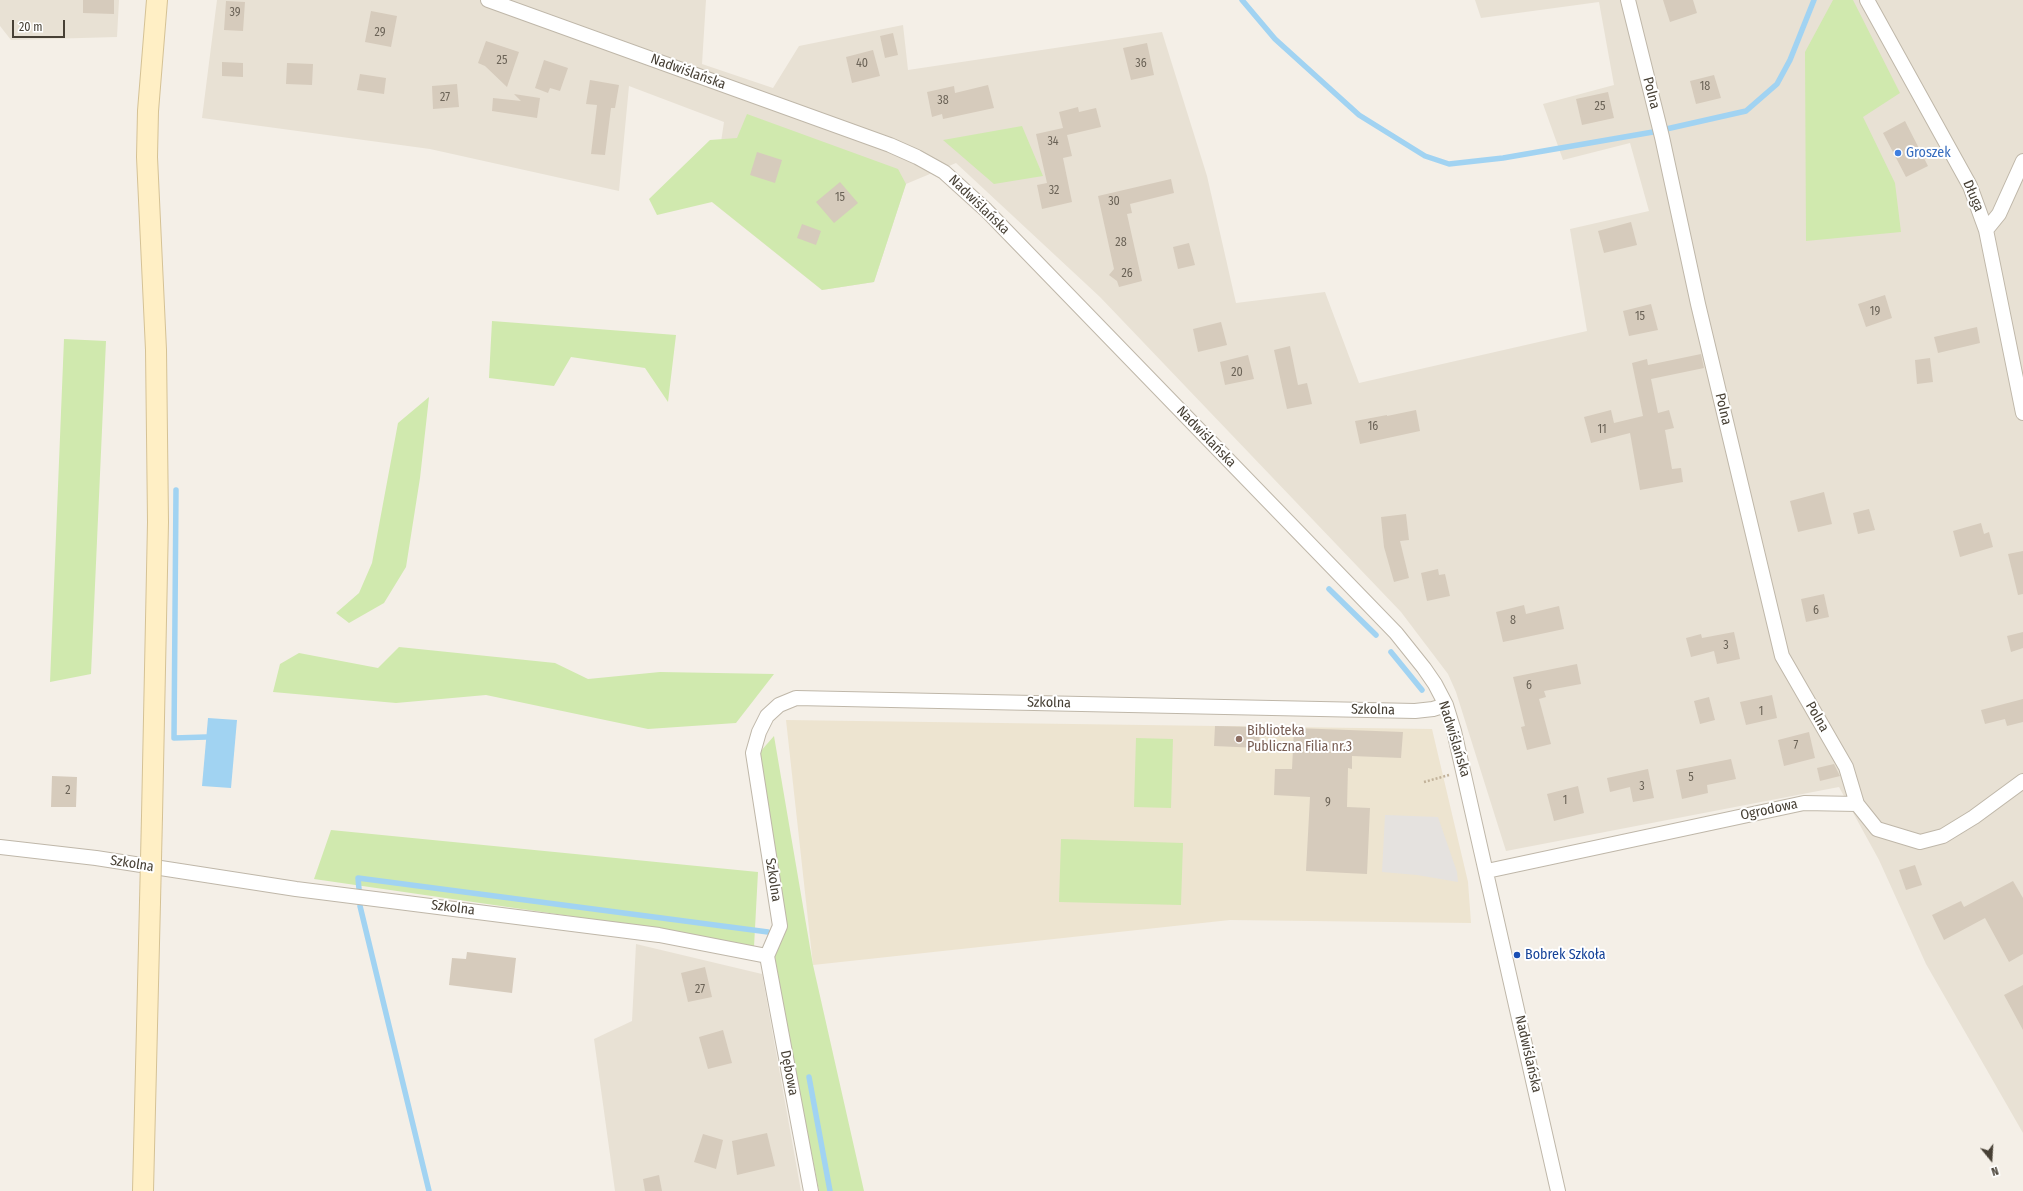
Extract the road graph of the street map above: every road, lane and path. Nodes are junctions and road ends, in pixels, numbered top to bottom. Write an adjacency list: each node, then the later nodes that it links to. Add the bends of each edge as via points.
1 (488, 0): 8 (street, Nadwiślańska, via 890,145 944,172 983,207 1396,633 1424,668)
2 (1628, 0): 12 (street, Polna, via 1782,656 1846,768)
3 (1867, 0): 6 (street, Długa, via 1970,186)
4 (158, 2): 16 (main road, bridge, via 147,158 156,350 158,522)
5 (2023, 161): 6 (street, via 1999,214)
6 (1986, 230): 7 (street, Długa)
7 (2023, 413)
8 (1446, 705): 14 (street, Nadwiślańska, via 1461,756); 15 (street, Szkolna, via 1432,710 1415,711 796,698 779,705 767,716 753,753 780,926)
9 (1443, 777): 11 (path)
10 (2023, 781): 12 (street, via 1944,836 1920,842 1877,829)
11 (1424, 782)
12 (1858, 804): 14 (street, Ogrodowa, via 1804,803)
13 (0, 847): 15 (street, Szkolna, via 96,858 296,889 659,936)
14 (1487, 871): 18 (street, Nadwiślańska)
15 (767, 956): 17 (street, Dębowa)
16 (142, 1191)
17 (811, 1191)
18 (1558, 1191)

